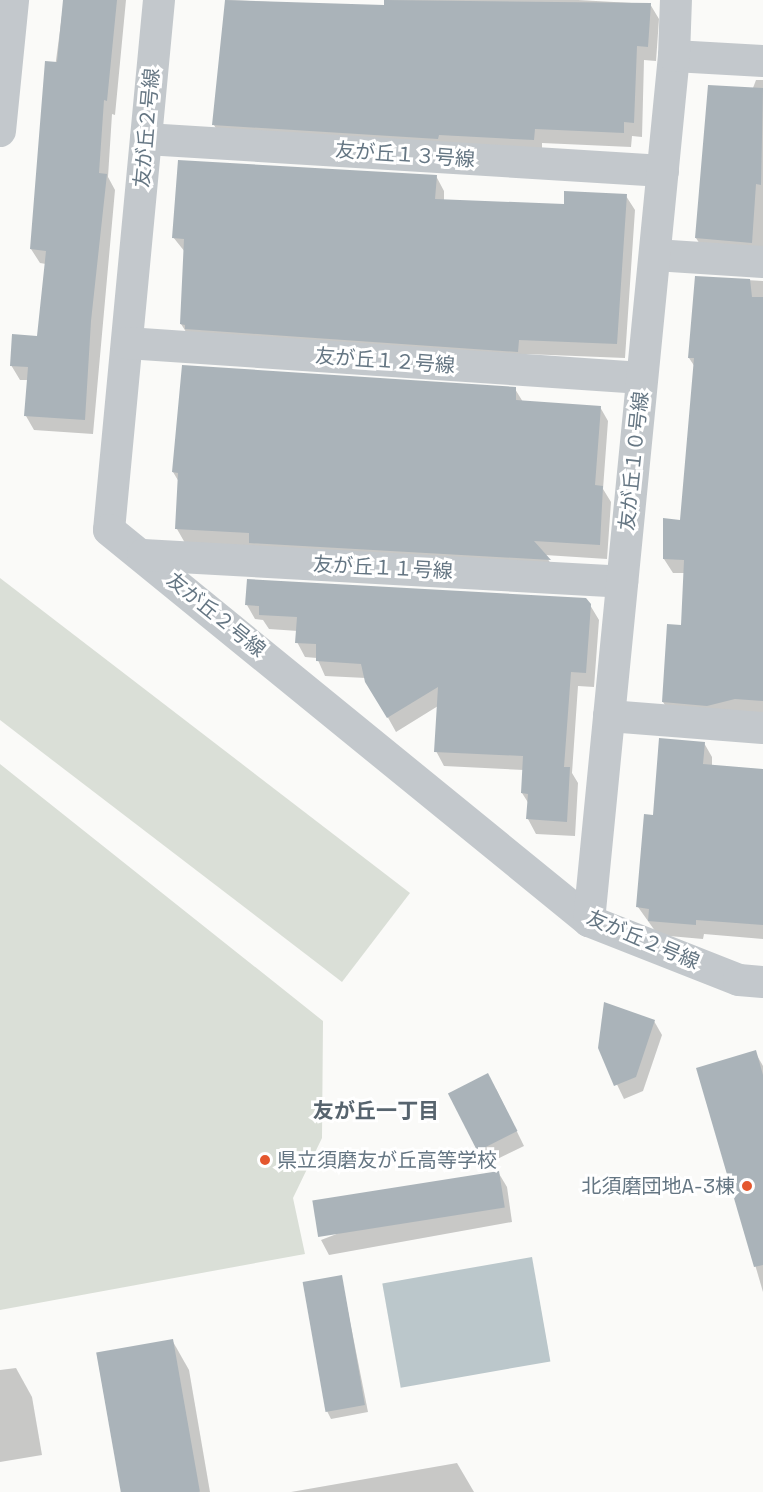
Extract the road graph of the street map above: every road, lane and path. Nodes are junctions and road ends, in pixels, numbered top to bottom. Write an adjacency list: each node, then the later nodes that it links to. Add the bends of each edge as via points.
1 (13, 0): 6 (street)
2 (159, 0): 7 (street, 友が丘２号線)
3 (676, 0): 4 (street, 友が丘１０号線)
4 (674, 56): 5 (street); 8 (street, 友が丘１０号線)
5 (763, 61)
6 (0, 131)
7 (146, 139): 8 (street, 友が丘１３号線); 11 (street, 友が丘２号線)
8 (663, 171): 9 (street, 友が丘１０号線)
9 (655, 255): 10 (street); 12 (street, 友が丘１０号線)
10 (763, 262)
11 (127, 344): 12 (street, 友が丘１２号線); 13 (street, 友が丘２号線, via 109,530)
12 (642, 378): 14 (street, 友が丘１０号線)
13 (143, 555): 14 (street, 友が丘１１号線); 17 (street, 友が丘２号線)
14 (622, 582): 15 (street, 友が丘１０号線)
15 (609, 716): 16 (street); 17 (street, 友が丘１０号線)
16 (763, 728)
17 (589, 921): 18 (street, 友が丘２号線, via 740,980)
18 (763, 982)

